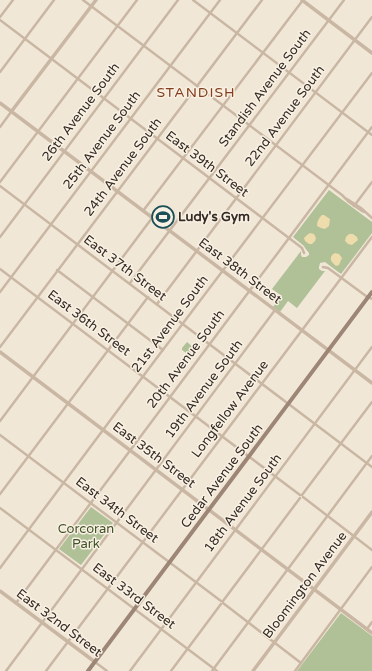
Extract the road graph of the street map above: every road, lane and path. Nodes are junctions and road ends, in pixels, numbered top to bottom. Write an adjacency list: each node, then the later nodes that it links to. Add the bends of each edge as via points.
1 (13, 0): 14 (street)
2 (54, 0): 20 (street)
3 (83, 0): 12 (street)
4 (96, 0): 12 (street)
5 (137, 0): 18 (street)
6 (178, 0): 22 (street, 26th Avenue South)
7 (194, 0): 13 (street)
8 (220, 0): 13 (street, 25th Avenue South)
9 (262, 0): 19 (street, 24th Avenue South)
10 (303, 0): 17 (street); 23 (street)
11 (344, 0): 17 (street, Standish Avenue South)
12 (91, 6): 18 (street); 25 (street)
13 (210, 13): 19 (street); 26 (street, 25th Avenue South)
14 (0, 17)
15 (372, 17): 21 (street, 22nd Avenue South)
16 (0, 20): 20 (street, East 39th Street)
17 (329, 20): 21 (street); 28 (street, Standish Avenue South)
18 (118, 26): 22 (street); 30 (street)
19 (237, 33): 23 (street); 31 (street, 24th Avenue South)
20 (25, 39): 25 (street, East 39th Street); 27 (street)
21 (355, 40): 24 (street); 32 (street, 22nd Avenue South)
22 (144, 46): 26 (street); 33 (street, 26th Avenue South)
23 (263, 53): 28 (street); 35 (street)
24 (372, 53)
25 (51, 59): 30 (street, East 39th Street); 36 (street)
26 (170, 66): 31 (street); 38 (street, 25th Avenue South)
27 (0, 72)
28 (289, 73): 32 (street); 39 (street, Standish Avenue South)
29 (372, 73): 37 (street, 21st Avenue South)
30 (78, 79): 33 (street, East 39th Street); 42 (street)
31 (197, 86): 35 (street); 45 (street, 24th Avenue South)
32 (316, 93): 37 (street); 46 (street, 22nd Avenue South)
33 (104, 98): 38 (street, East 39th Street); 47 (street, 26th Avenue South)
34 (0, 103): 36 (street, East 38th Street)
35 (223, 105): 39 (street); 48 (street)
36 (11, 112): 40 (street); 42 (street, East 38th Street)
37 (342, 112): 43 (street); 49 (street, 21st Avenue South)
38 (131, 118): 45 (street, East 39th Street); 50 (street, 25th Avenue South)
39 (249, 125): 46 (street); 51 (street, Standish Avenue South)
40 (0, 127)
41 (372, 127): 43 (street, 20th Avenue South)
42 (38, 132): 47 (street, East 38th Street); 52 (street)
43 (368, 132): 44 (street); 54 (street, 20th Avenue South)
44 (372, 135)
45 (157, 138): 48 (street, East 39th Street); 56 (street, 24th Avenue South)
46 (276, 145): 49 (street); 57 (street, 22nd Avenue South)
47 (64, 151): 50 (street, East 38th Street); 58 (street, 26th Avenue South)
48 (183, 158): 51 (street, East 39th Street); 60 (street)
49 (302, 165): 54 (street); 62 (street, 21st Avenue South)
50 (90, 171): 56 (street, East 38th Street); 64 (street, 25th Avenue South)
51 (210, 178): 57 (street, East 39th Street); 65 (street, Standish Avenue South)
52 (0, 182)
53 (372, 182): 59 (street)
54 (328, 185): 59 (street); 68 (street, 20th Avenue South)
55 (0, 186): 58 (street, East 37th Street)
56 (117, 191): 60 (street, East 38th Street); 69 (street, 24th Avenue South)
57 (236, 198): 62 (street, East 39th Street); 70 (street, 22nd Avenue South)
58 (24, 204): 64 (street, East 37th Street); 66 (street, 26th Avenue South)
59 (355, 205): 63 (street)
60 (143, 211): 61 (street, East 38th Street)
61 (152, 218): 65 (street, East 38th Street); 75 (street)
62 (262, 218): 68 (street, East 39th Street); 76 (street, 21st Avenue South)
63 (372, 218)
64 (51, 224): 69 (street, East 37th Street); 77 (street, 25th Avenue South)
65 (170, 231): 70 (street, East 38th Street); 79 (street, Standish Avenue South)
66 (0, 237)
67 (372, 237): 78 (street, Longfellow Avenue)
68 (289, 238): 71 (street, East 39th Street, via 302,248); 80 (street, 20th Avenue South)
69 (77, 244): 74 (street, 24th Avenue South); 75 (street, East 37th Street)
70 (196, 251): 76 (street, East 38th Street); 87 (street, 22nd Avenue South)
71 (304, 253)
72 (323, 267): 78 (street)
73 (0, 269): 77 (street, East 36th Street)
74 (57, 270): 83 (street, 24th Avenue South); 84 (street)
75 (113, 270): 79 (street, East 37th Street); 84 (street)
76 (223, 270): 80 (street, East 38th Street); 91 (street, 21st Avenue South)
77 (11, 277): 81 (street, 25th Avenue South); 83 (street, East 36th Street)
78 (342, 278): 86 (street); 92 (street, Longfellow Avenue)
79 (130, 284): 85 (street, East 37th Street)
80 (249, 290): 88 (street, East 38th Street); 93 (street, 20th Avenue South)
81 (0, 292)
82 (372, 292): 86 (main road, Cedar Avenue South)
83 (38, 297): 89 (street, East 36th Street); 94 (street, 24th Avenue South)
84 (93, 297): 89 (street); 90 (street)
85 (148, 297): 87 (street, East 37th Street); 90 (street)
86 (370, 298): 98 (main road, Cedar Avenue South)
87 (157, 304): 91 (street, East 37th Street)
88 (275, 310): 92 (street, East 38th Street); 100 (street, 19th Avenue South)
89 (73, 323): 96 (street, East 36th Street); 102 (street)
90 (128, 323): 96 (street); 97 (street)
91 (183, 324): 93 (street, East 37th Street); 97 (street, 21st Avenue South)
92 (302, 330): 98 (street, East 38th Street); 104 (street, Longfellow Avenue)
93 (209, 344): 100 (street, East 37th Street); 106 (street, 20th Avenue South)
94 (0, 347)
95 (372, 347): 101 (street, 18th Avenue South)
96 (108, 350): 103 (street, East 36th Street); 108 (street)
97 (163, 350): 103 (street, 21st Avenue South)
98 (328, 350): 101 (street, East 38th Street); 109 (main road, Cedar Avenue South)
99 (0, 352): 102 (street, East 35th Street)
100 (236, 364): 104 (street, East 37th Street); 110 (street, 19th Avenue South)
101 (354, 370): 105 (street, East 38th Street); 112 (street, 18th Avenue South)
102 (33, 376): 108 (street, East 35th Street); 111 (street)
103 (143, 377): 106 (street, East 36th Street); 113 (street, 21st Avenue South)
104 (262, 383): 109 (street, East 37th Street); 115 (street, Longfellow Avenue)
105 (372, 383)
106 (170, 397): 110 (street, East 36th Street); 117 (street, 20th Avenue South)
107 (372, 402): 116 (street)
108 (68, 403): 113 (street, East 35th Street); 118 (street)
109 (289, 403): 112 (street, East 37th Street); 119 (main road, Cedar Avenue South)
110 (196, 417): 115 (street, East 36th Street); 123 (street, 19th Avenue South)
111 (0, 421)
112 (315, 423): 116 (street, East 37th Street); 124 (street, 18th Avenue South)
113 (103, 430): 117 (street, East 35th Street); 125 (street, 21st Avenue South)
114 (0, 435): 118 (street, East 34th Street)
115 (222, 436): 119 (street, East 36th Street); 126 (street, Longfellow Avenue)
116 (341, 443): 121 (street, East 37th Street); 128 (street)
117 (130, 450): 123 (street, East 35th Street); 129 (street, 20th Avenue South)
118 (28, 456): 125 (street, East 34th Street); 127 (street)
119 (249, 456): 124 (street, East 36th Street); 131 (main road, Cedar Avenue South)
120 (372, 456): 121 (street)
121 (367, 463): 122 (street, East 37th Street); 133 (street)
122 (372, 467)
123 (156, 470): 126 (street, East 35th Street); 134 (street, 19th Avenue South)
124 (275, 476): 128 (street, East 36th Street); 136 (street, 18th Avenue South)
125 (64, 482): 129 (street, East 34th Street); 135 (street, 21st Avenue South)
126 (182, 489): 131 (street, East 35th Street); 138 (street, Longfellow Avenue)
127 (0, 494)
128 (301, 496): 133 (street, East 36th Street); 139 (street)
129 (91, 503): 134 (street, East 34th Street); 140 (street, 20th Avenue South)
130 (0, 508): 135 (street, East 33rd Street)
131 (209, 509): 136 (street, East 35th Street); 142 (main road, Cedar Avenue South)
132 (372, 512): 137 (street, Bloomington Avenue)
133 (328, 516): 137 (street, East 36th Street); 146 (street)
134 (117, 522): 138 (street, East 34th Street); 145 (street, 19th Avenue South)
135 (29, 530): 140 (street, East 33rd Street); 144 (street, 21st Avenue South)
136 (236, 530): 139 (street, East 35th Street); 147 (street, 18th Avenue South)
137 (354, 536): 141 (street, East 36th Street); 149 (street, Bloomington Avenue)
138 (143, 542): 142 (street, East 34th Street); 148 (street, Longfellow Avenue)
139 (262, 549): 146 (street, East 35th Street); 151 (street)
140 (56, 550): 145 (street, East 33rd Street); 152 (street, 20th Avenue South)
141 (372, 550)
142 (170, 562): 147 (street, East 34th Street); 153 (main road, Cedar Avenue South)
143 (372, 567): 154 (street)
144 (0, 568)
145 (82, 569): 148 (street, East 33rd Street); 155 (street, 19th Avenue South)
146 (288, 569): 149 (street, East 35th Street); 156 (street)
147 (196, 582): 151 (street, East 34th Street); 158 (street, 18th Avenue South)
148 (108, 589): 153 (street, East 33rd Street); 161 (street, Longfellow Avenue)
149 (314, 589): 154 (street, East 35th Street); 162 (street, Bloomington Avenue)
150 (0, 591): 152 (street, East 32nd Street)
151 (222, 602): 156 (street, East 34th Street); 163 (street)
152 (16, 603): 155 (street, East 32nd Street)
153 (135, 609): 158 (street, East 33rd Street); 164 (main road, Cedar Avenue South)
154 (340, 609): 159 (street, East 35th Street); 165 (street)
155 (42, 622): 161 (street, East 32nd Street); 167 (street, 19th Avenue South)
156 (248, 622): 162 (street, East 34th Street); 166 (street)
157 (372, 622): 159 (street)
158 (161, 629): 163 (street, East 33rd Street); 171 (street, 18th Avenue South)
159 (367, 629): 160 (street, East 35th Street)
160 (372, 633)
161 (68, 642): 164 (street, East 32nd Street); 168 (street, Longfellow Avenue)
162 (275, 642): 165 (street, East 34th Street); 174 (street, Bloomington Avenue)
163 (188, 649): 166 (street, East 33rd Street); 172 (street)
164 (95, 662): 169 (main road, Cedar Avenue South); 170 (street, East 32nd Street)
165 (301, 663): 175 (street)
166 (213, 670): 173 (street, East 33rd Street)
167 (6, 671)
168 (46, 671)
169 (88, 671)
170 (107, 671)
171 (130, 671)
172 (171, 671)
173 (217, 671)
174 (253, 671)
175 (295, 671)

